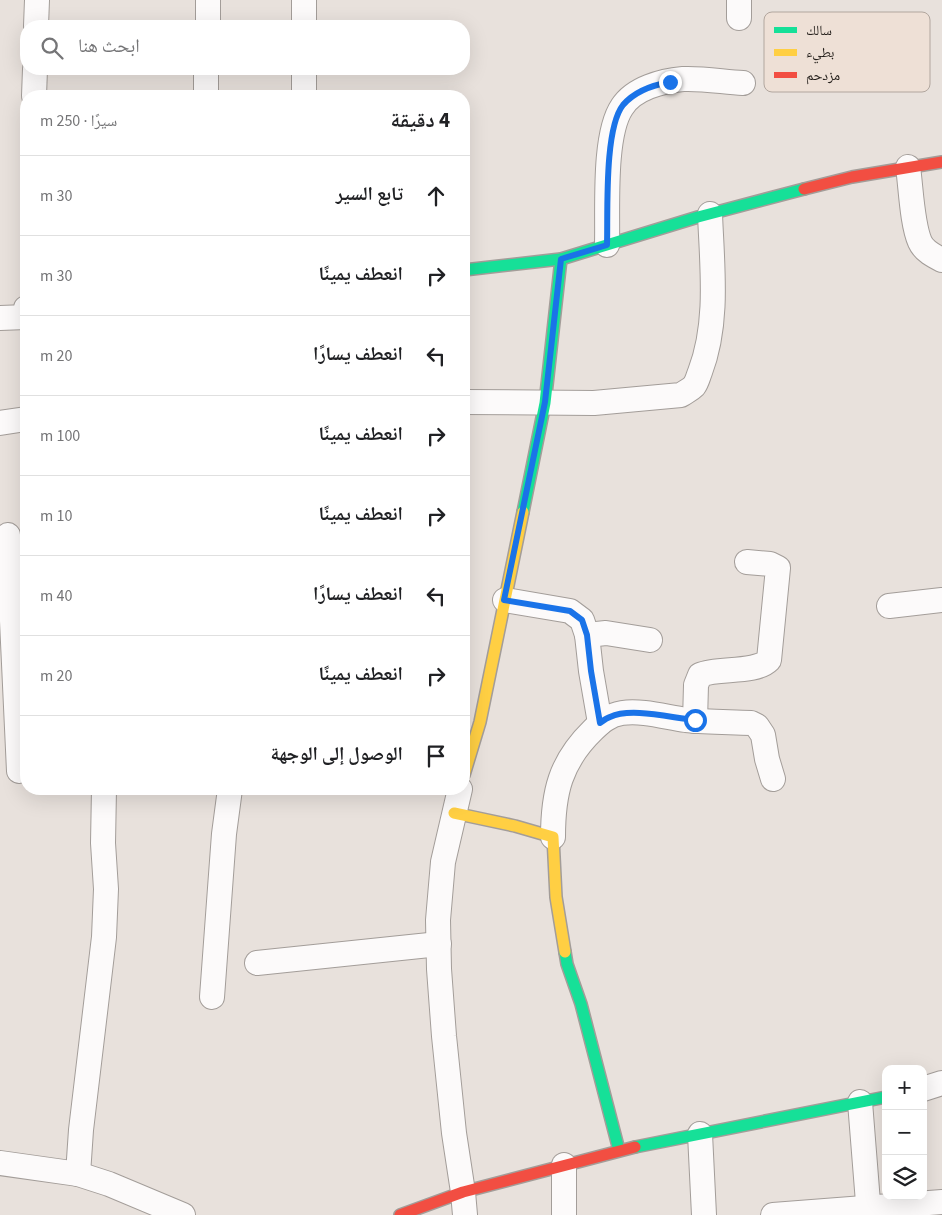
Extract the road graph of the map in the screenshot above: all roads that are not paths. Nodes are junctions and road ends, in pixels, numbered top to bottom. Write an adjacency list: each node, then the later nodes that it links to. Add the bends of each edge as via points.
1 (37, 0): 4 (street)
2 (208, 0): 5 (street)
3 (304, 0): 6 (street)
4 (36, 20)
5 (208, 20)
6 (304, 20)
7 (35, 75): 11 (street)
8 (206, 75): 12 (street)
9 (304, 75): 13 (street)
10 (743, 83): 17 (street, via 683,79 653,85 634,95 623,106 612,132 610,148)
11 (34, 90)
12 (206, 90)
13 (304, 90)
14 (942, 162): 15 (street)
15 (908, 167): 16 (street, via 852,176); 19 (street, via 920,242 929,253)
16 (710, 214): 17 (street); 24 (street, via 713,294 705,361 695,385 681,395 594,403)
17 (607, 245): 18 (street)
18 (561, 259): 20 (street); 24 (street)
19 (942, 260)
20 (470, 269)
21 (20, 317): 22 (street)
22 (0, 318)
23 (470, 402): 24 (street)
24 (545, 402): 29 (street)
25 (20, 420): 26 (street)
26 (0, 423)
27 (12, 534): 37 (street)
28 (747, 562): 34 (street, via 778,568 769,660 756,666 700,675 696,685)
29 (504, 600): 32 (street, via 570,611 582,620); 35 (street)
30 (942, 600): 31 (street)
31 (889, 606)
32 (587, 635): 33 (street, via 606,633); 36 (street)
33 (650, 640)
34 (695, 720): 36 (street, via 622,713); 38 (street, via 757,726)
35 (472, 721)
36 (600, 723): 43 (street, via 578,745 565,766 553,811)
37 (18, 771)
38 (773, 779)
39 (104, 795): 55 (street, via 104,937)
40 (229, 795): 46 (street)
41 (458, 795): 42 (street)
42 (454, 813): 43 (street); 44 (street, via 443,862)
43 (553, 837): 52 (street, via 556,897 567,964)
44 (439, 944): 45 (street); 57 (street, via 441,998)
45 (257, 963)
46 (212, 996)
47 (942, 1083): 48 (street)
48 (927, 1088)
49 (882, 1098): 50 (street)
50 (860, 1102): 51 (street); 58 (street)
51 (700, 1134): 52 (street); 62 (street)
52 (619, 1150): 54 (street)
53 (0, 1163): 55 (street)
54 (564, 1165): 57 (street); 61 (street)
55 (78, 1174): 60 (street)
56 (942, 1202): 58 (street)
57 (464, 1204): 59 (street)
58 (869, 1212): 63 (street)
59 (412, 1213)
60 (183, 1215)
61 (564, 1215)
62 (704, 1215)
63 (773, 1215)

